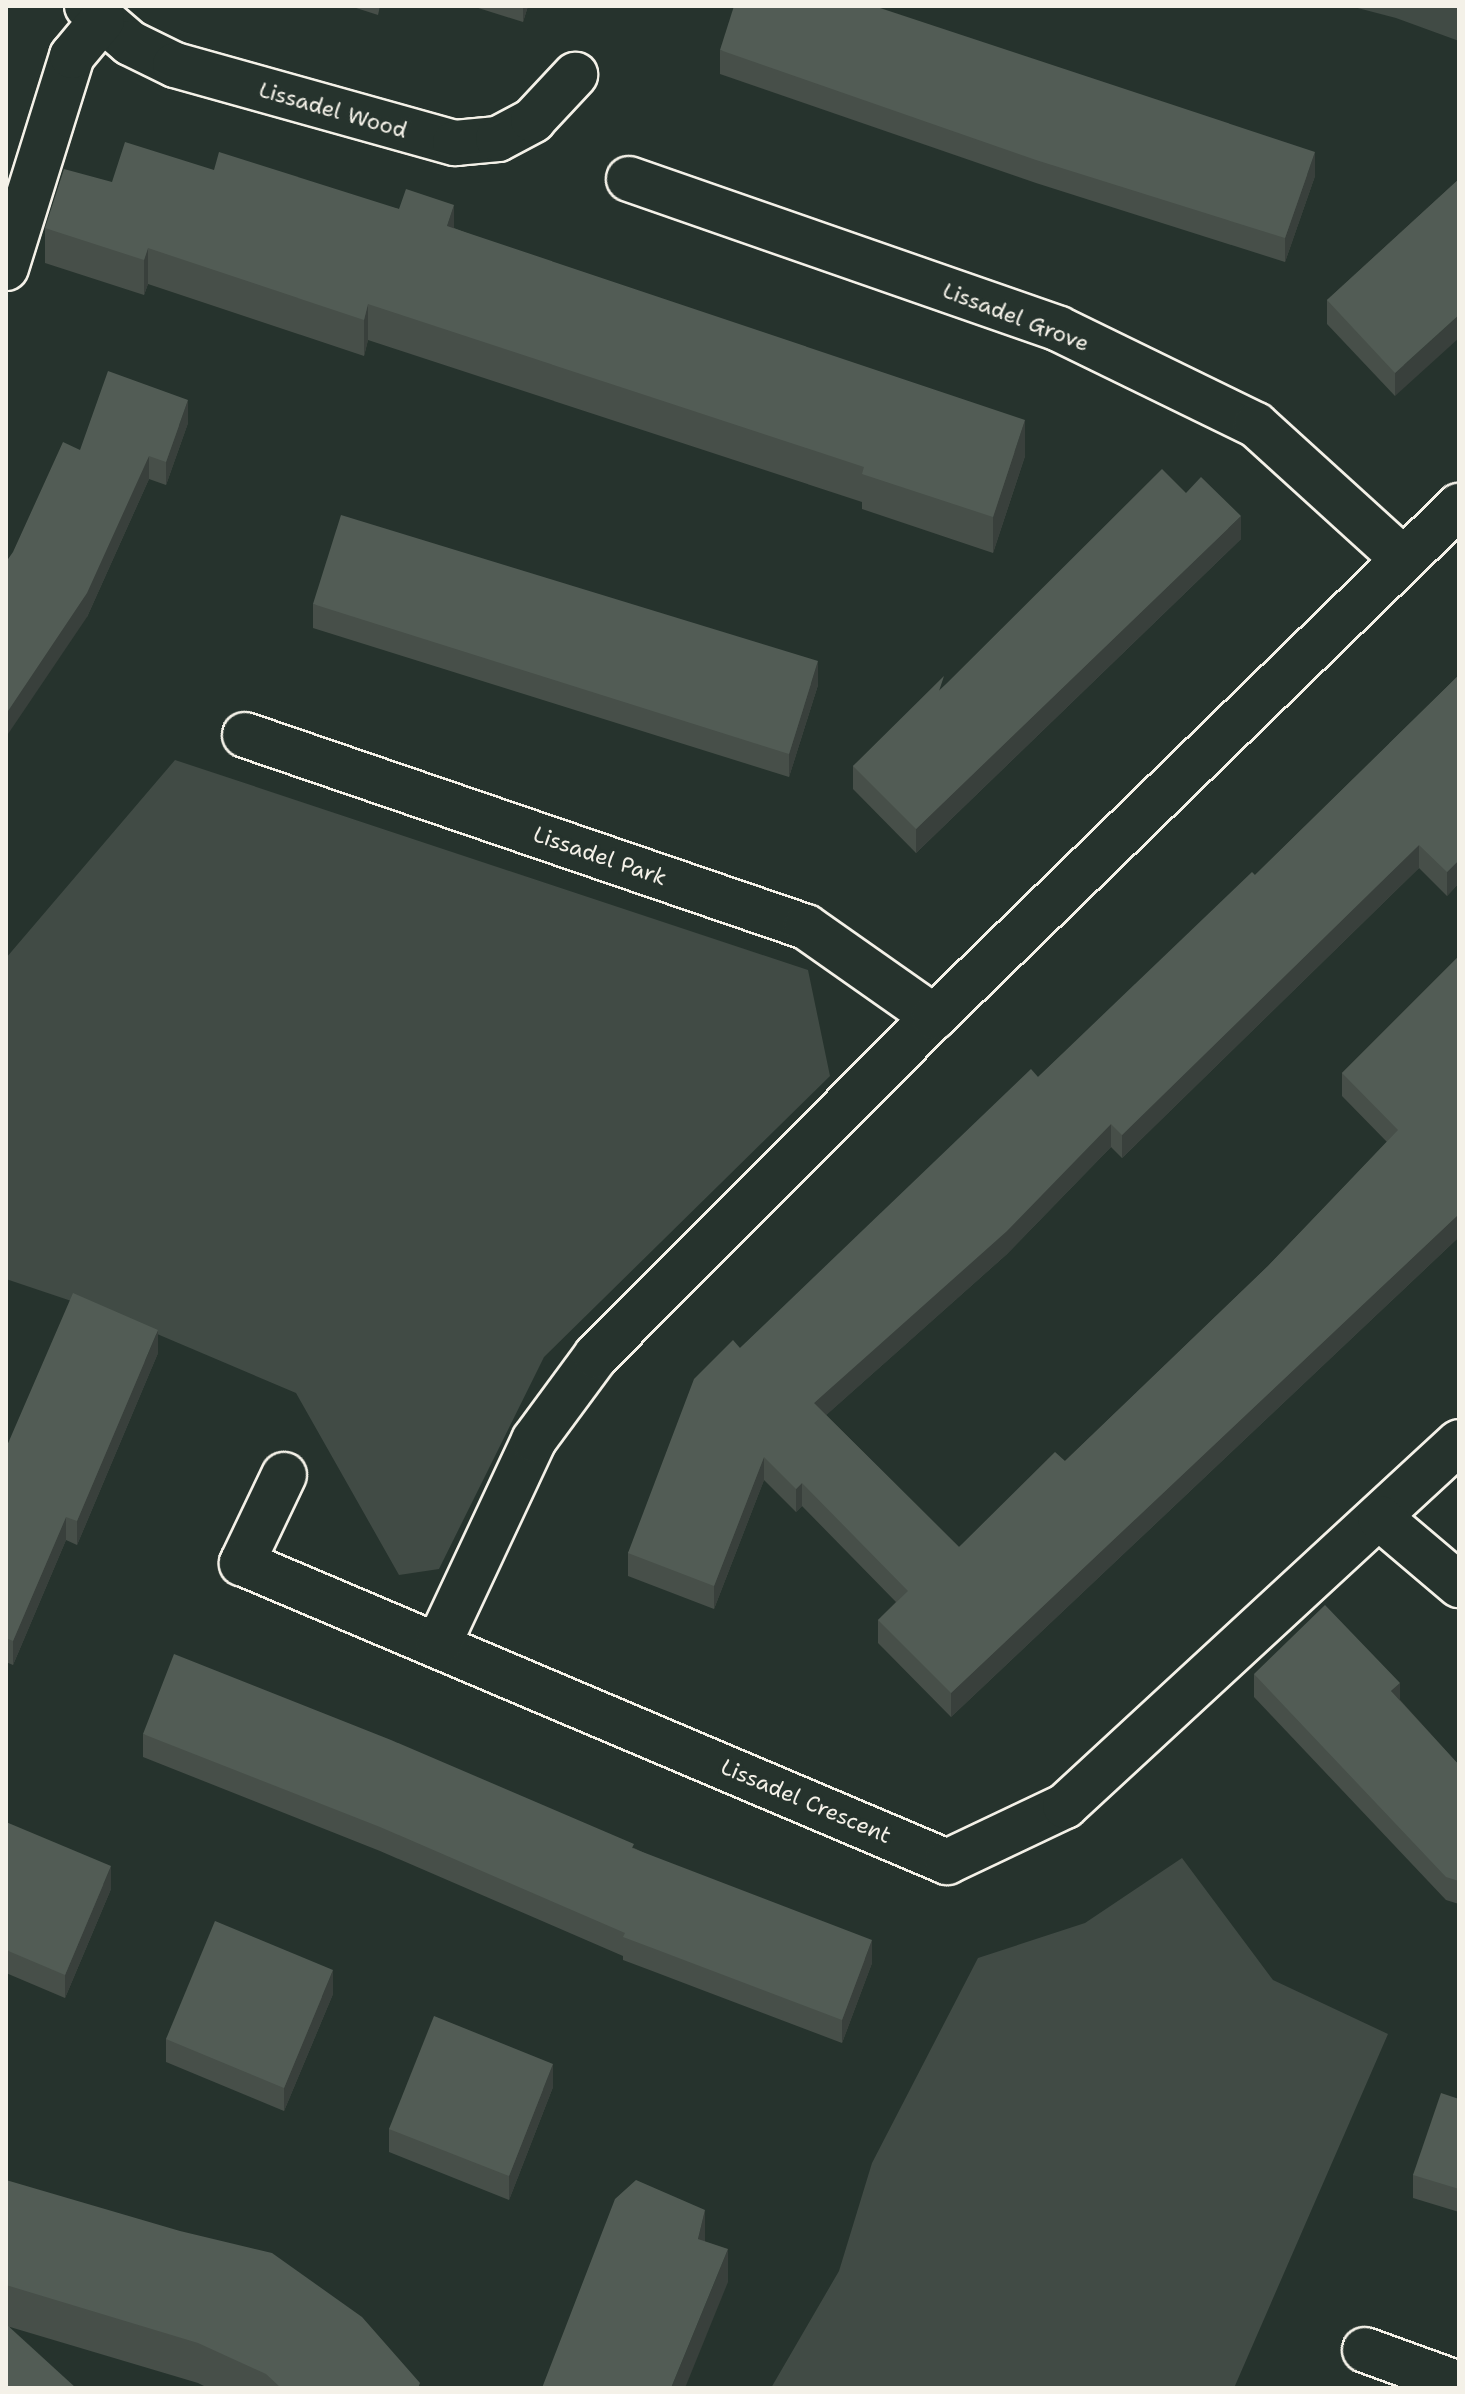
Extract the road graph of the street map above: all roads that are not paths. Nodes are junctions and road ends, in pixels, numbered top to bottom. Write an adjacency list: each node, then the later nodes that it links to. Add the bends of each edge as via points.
1 (95, 13): 2 (street, Lissadel Wood, via 130,43 175,65 455,143 498,139 533,120); 4 (street, via 72,56)
2 (575, 75)
3 (629, 179): 6 (street, Lissadel Grove, via 1059,329 1256,425)
4 (6, 268)
5 (1459, 506): 6 (street)
6 (1401, 557): 8 (street)
7 (245, 735): 8 (street, Lissadel Park, via 806,927)
8 (934, 1017): 13 (street, via 596,1356 534,1440)
9 (1459, 1442): 11 (street, Lissadel Crescent)
10 (284, 1475): 13 (street, Lissadel Crescent, via 242,1563)
11 (1380, 1518): 12 (street); 13 (street, Lissadel Crescent, via 1065,1806 947,1862)
12 (1459, 1585)
13 (439, 1643)
14 (1365, 2350): 15 (street)
15 (1459, 2384)

